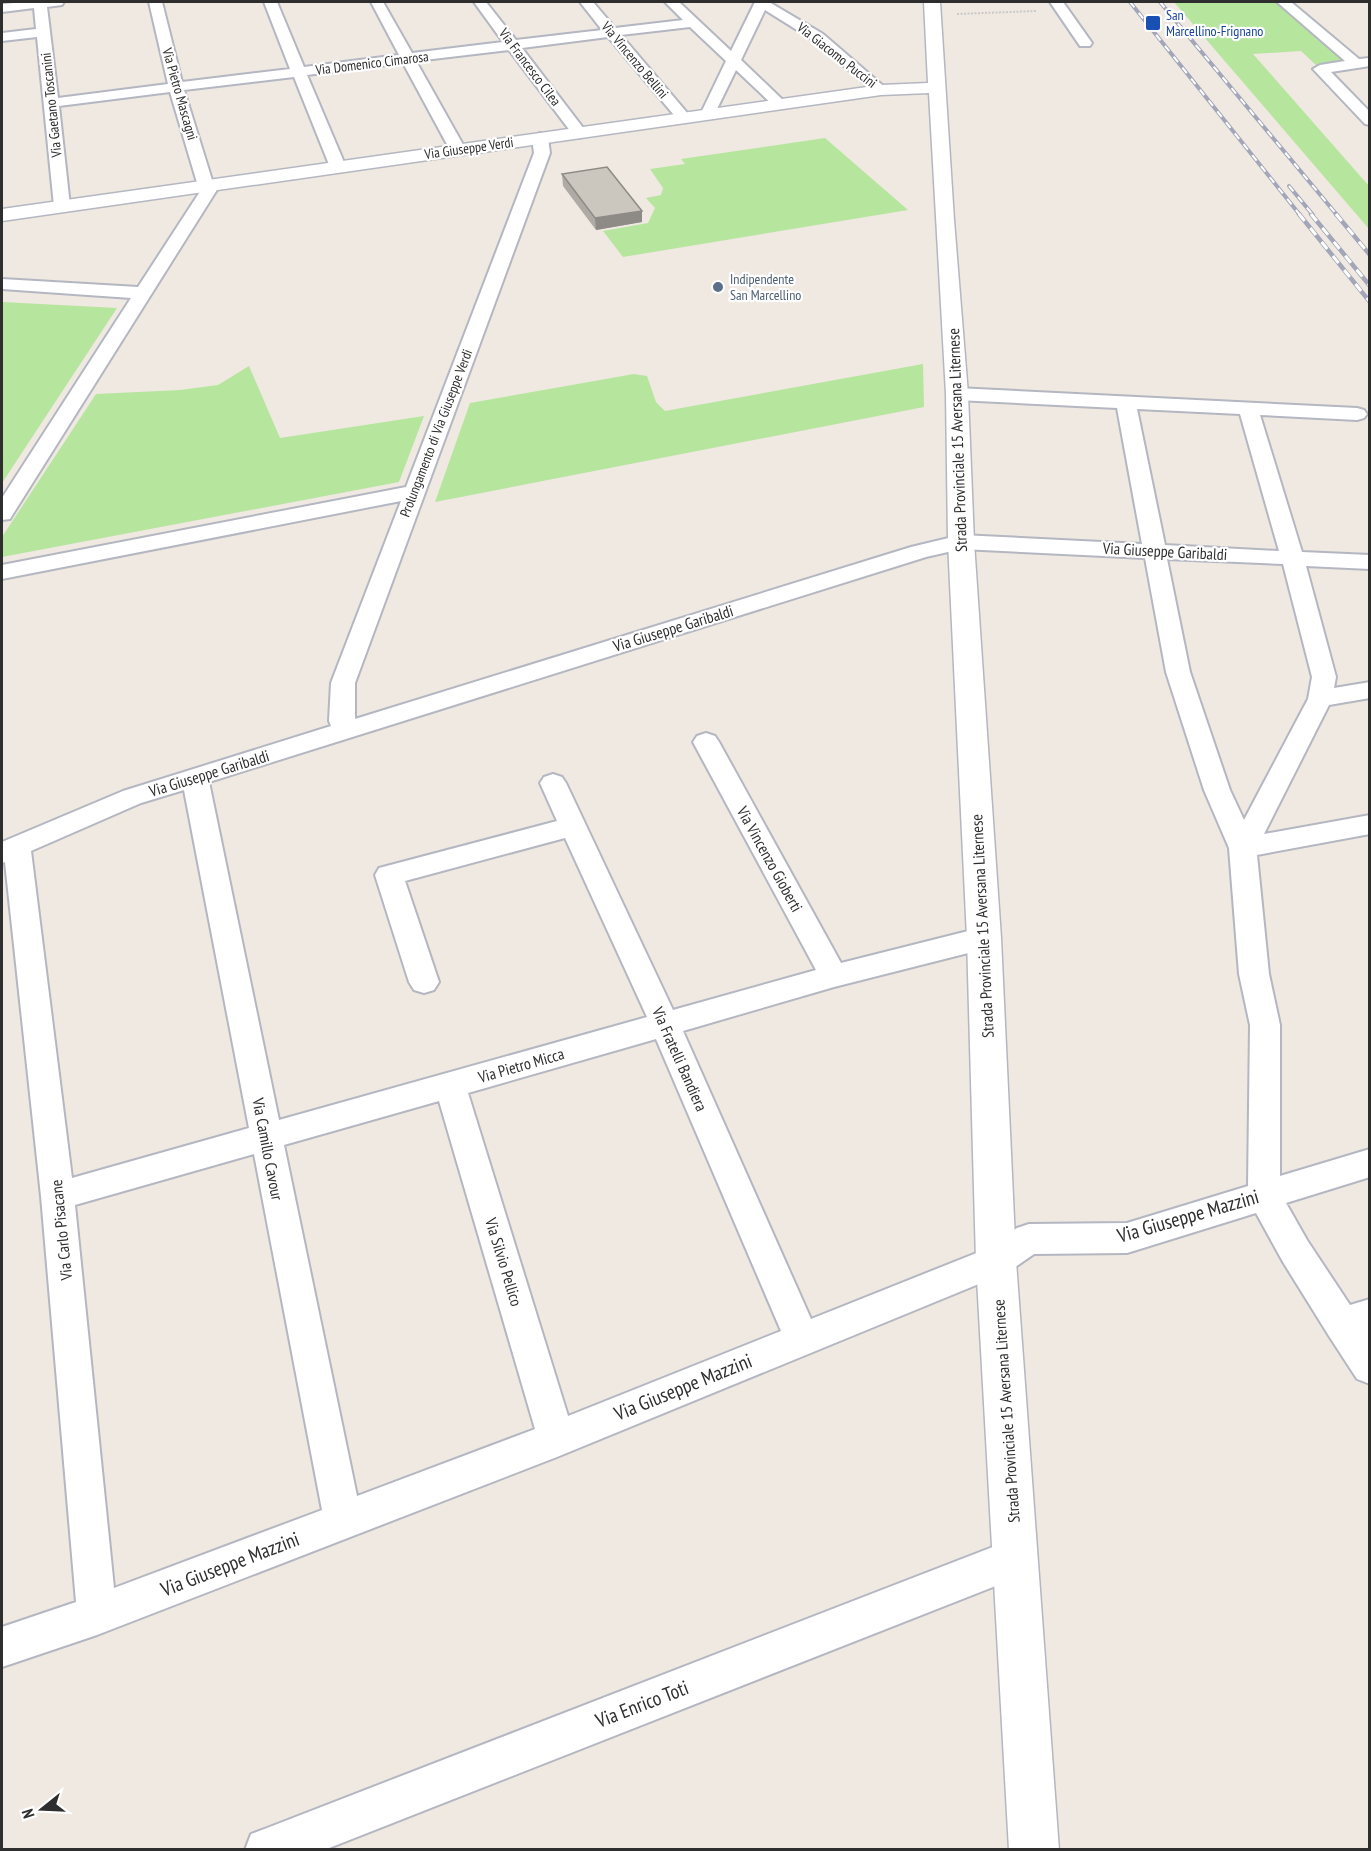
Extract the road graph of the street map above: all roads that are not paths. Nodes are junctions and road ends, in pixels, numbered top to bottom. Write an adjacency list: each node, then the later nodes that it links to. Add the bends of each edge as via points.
1 (59, 2): 10 (street)
2 (155, 2): 24 (street, Via Pietro Mascagni)
3 (270, 2): 23 (street)
4 (377, 2): 20 (street)
5 (480, 2): 19 (street, Via Francesco Cilea)
6 (586, 2): 16 (street, Via Vincenzo Bellini)
7 (672, 2): 14 (street)
8 (762, 2): 21 (street); 26 (street, Via Giacomo Puccini, via 818,37)
9 (1284, 2): 22 (street)
10 (40, 4): 12 (street); 15 (street, Via Gaetano Toscanini)
11 (1061, 6): 18 (street)
12 (2, 8)
13 (933, 8): 25 (main road, Strada Provinciale 15 Aversana Liternese)
14 (695, 22): 16 (street, Via Domenico Cimarosa); 21 (street)
15 (44, 32): 17 (street); 27 (street, Via Gaetano Toscanini)
16 (613, 33): 19 (street, Via Domenico Cimarosa); 30 (street, Via Vincenzo Bellini)
17 (2, 37)
18 (1085, 43)
19 (514, 45): 20 (street, Via Domenico Cimarosa); 32 (street, Via Francesco Cilea)
20 (408, 58): 23 (street, Via Domenico Cimarosa); 34 (street)
21 (734, 60): 28 (street); 29 (street)
22 (1363, 63): 31 (street, via 1320,69)
23 (299, 72): 24 (street, Via Domenico Cimarosa); 35 (street)
24 (176, 87): 27 (street, Via Domenico Cimarosa); 36 (street, Via Pietro Mascagni)
25 (937, 88): 26 (main road, Via Giuseppe Verdi); 41 (main road, Strada Provinciale 15 Aversana Liternese)
26 (881, 90): 28 (main road, Via Giuseppe Verdi)
27 (50, 103): 37 (street, Via Gaetano Toscanini)
28 (780, 104): 29 (main road, Via Giuseppe Verdi)
29 (707, 115): 30 (main road, Via Giuseppe Verdi)
30 (684, 118): 32 (main road, Via Giuseppe Verdi)
31 (1370, 121)
32 (579, 133): 33 (main road, Via Giuseppe Verdi)
33 (540, 138): 34 (main road, Via Giuseppe Verdi); 45 (street, Prolungamento di Via Giuseppe Verdi, via 542,153)
34 (458, 150): 35 (main road, Via Giuseppe Verdi)
35 (338, 167): 36 (main road, Via Giuseppe Verdi)
36 (209, 185): 37 (main road, Via Giuseppe Verdi); 40 (street)
37 (62, 206): 38 (main road, Via Giuseppe Verdi)
38 (2, 215)
39 (2, 284): 40 (street)
40 (142, 293): 46 (street)
41 (957, 394): 42 (street); 47 (main road, Strada Provinciale 15 Aversana Liternese)
42 (1126, 402): 43 (street); 48 (street)
43 (1248, 409): 44 (street); 49 (street)
44 (1357, 414)
45 (414, 492): 51 (street); 54 (street, Prolungamento di Via Giuseppe Verdi, via 343,683 342,721)
46 (2, 514)
47 (961, 542): 48 (street, Via Giuseppe Garibaldi); 54 (street, Via Giuseppe Garibaldi); 62 (main road, Strada Provinciale 15 Aversana Liternese)
48 (1155, 550): 49 (street, Via Giuseppe Garibaldi); 60 (street, via 1178,672 1217,790)
49 (1293, 559): 50 (street, Via Giuseppe Garibaldi); 53 (street, via 1324,677)
50 (1370, 562)
51 (2, 572)
52 (1370, 690): 53 (street)
53 (1320, 699): 60 (street)
54 (346, 731): 56 (street, Via Giuseppe Garibaldi)
55 (706, 742): 63 (street, Via Vincenzo Gioberti)
56 (195, 777): 61 (street, Via Giuseppe Garibaldi, via 132,796); 67 (street, Via Camillo Cavour)
57 (553, 783): 59 (street, Via Fratelli Bandiera)
58 (1370, 824): 60 (street)
59 (572, 827): 64 (street, via 389,875); 65 (street, Via Fratelli Bandiera)
60 (1243, 848): 69 (street, via 1254,974 1265,1024)
61 (9, 850): 70 (street, Via Carlo Pisacane)
62 (984, 938): 63 (street, Via Pietro Micca); 71 (main road, Strada Provinciale 15 Aversana Liternese)
63 (834, 976): 65 (street, Via Pietro Micca)
64 (424, 982)
65 (665, 1024): 66 (street, Via Pietro Micca); 73 (street, Via Fratelli Bandiera)
66 (450, 1085): 67 (street, Via Pietro Micca); 75 (street, Via Silvio Pellico)
67 (266, 1137): 70 (street, Via Pietro Micca); 76 (street, Via Camillo Cavour)
68 (1370, 1163): 69 (street, Via Giuseppe Mazzini)
69 (1264, 1195): 71 (street, Via Giuseppe Mazzini, via 1127,1238 1029,1239); 72 (street)
70 (58, 1196): 78 (street, Via Carlo Pisacane)
71 (996, 1261): 73 (street, Via Giuseppe Mazzini); 77 (main road, Strada Provinciale 15 Aversana Liternese)
72 (1355, 1320): 74 (street)
73 (802, 1338): 75 (street, Via Giuseppe Mazzini)
74 (1370, 1367)
75 (557, 1439): 76 (street, Via Giuseppe Mazzini)
76 (343, 1521): 78 (street, Via Giuseppe Mazzini)
77 (1016, 1558): 80 (street, Via Enrico Toti); 81 (main road, Strada Provinciale 15 Aversana Liternese)
78 (98, 1615): 79 (street, Via Giuseppe Mazzini)
79 (2, 1647)
80 (267, 1850)
81 (1034, 1850)

